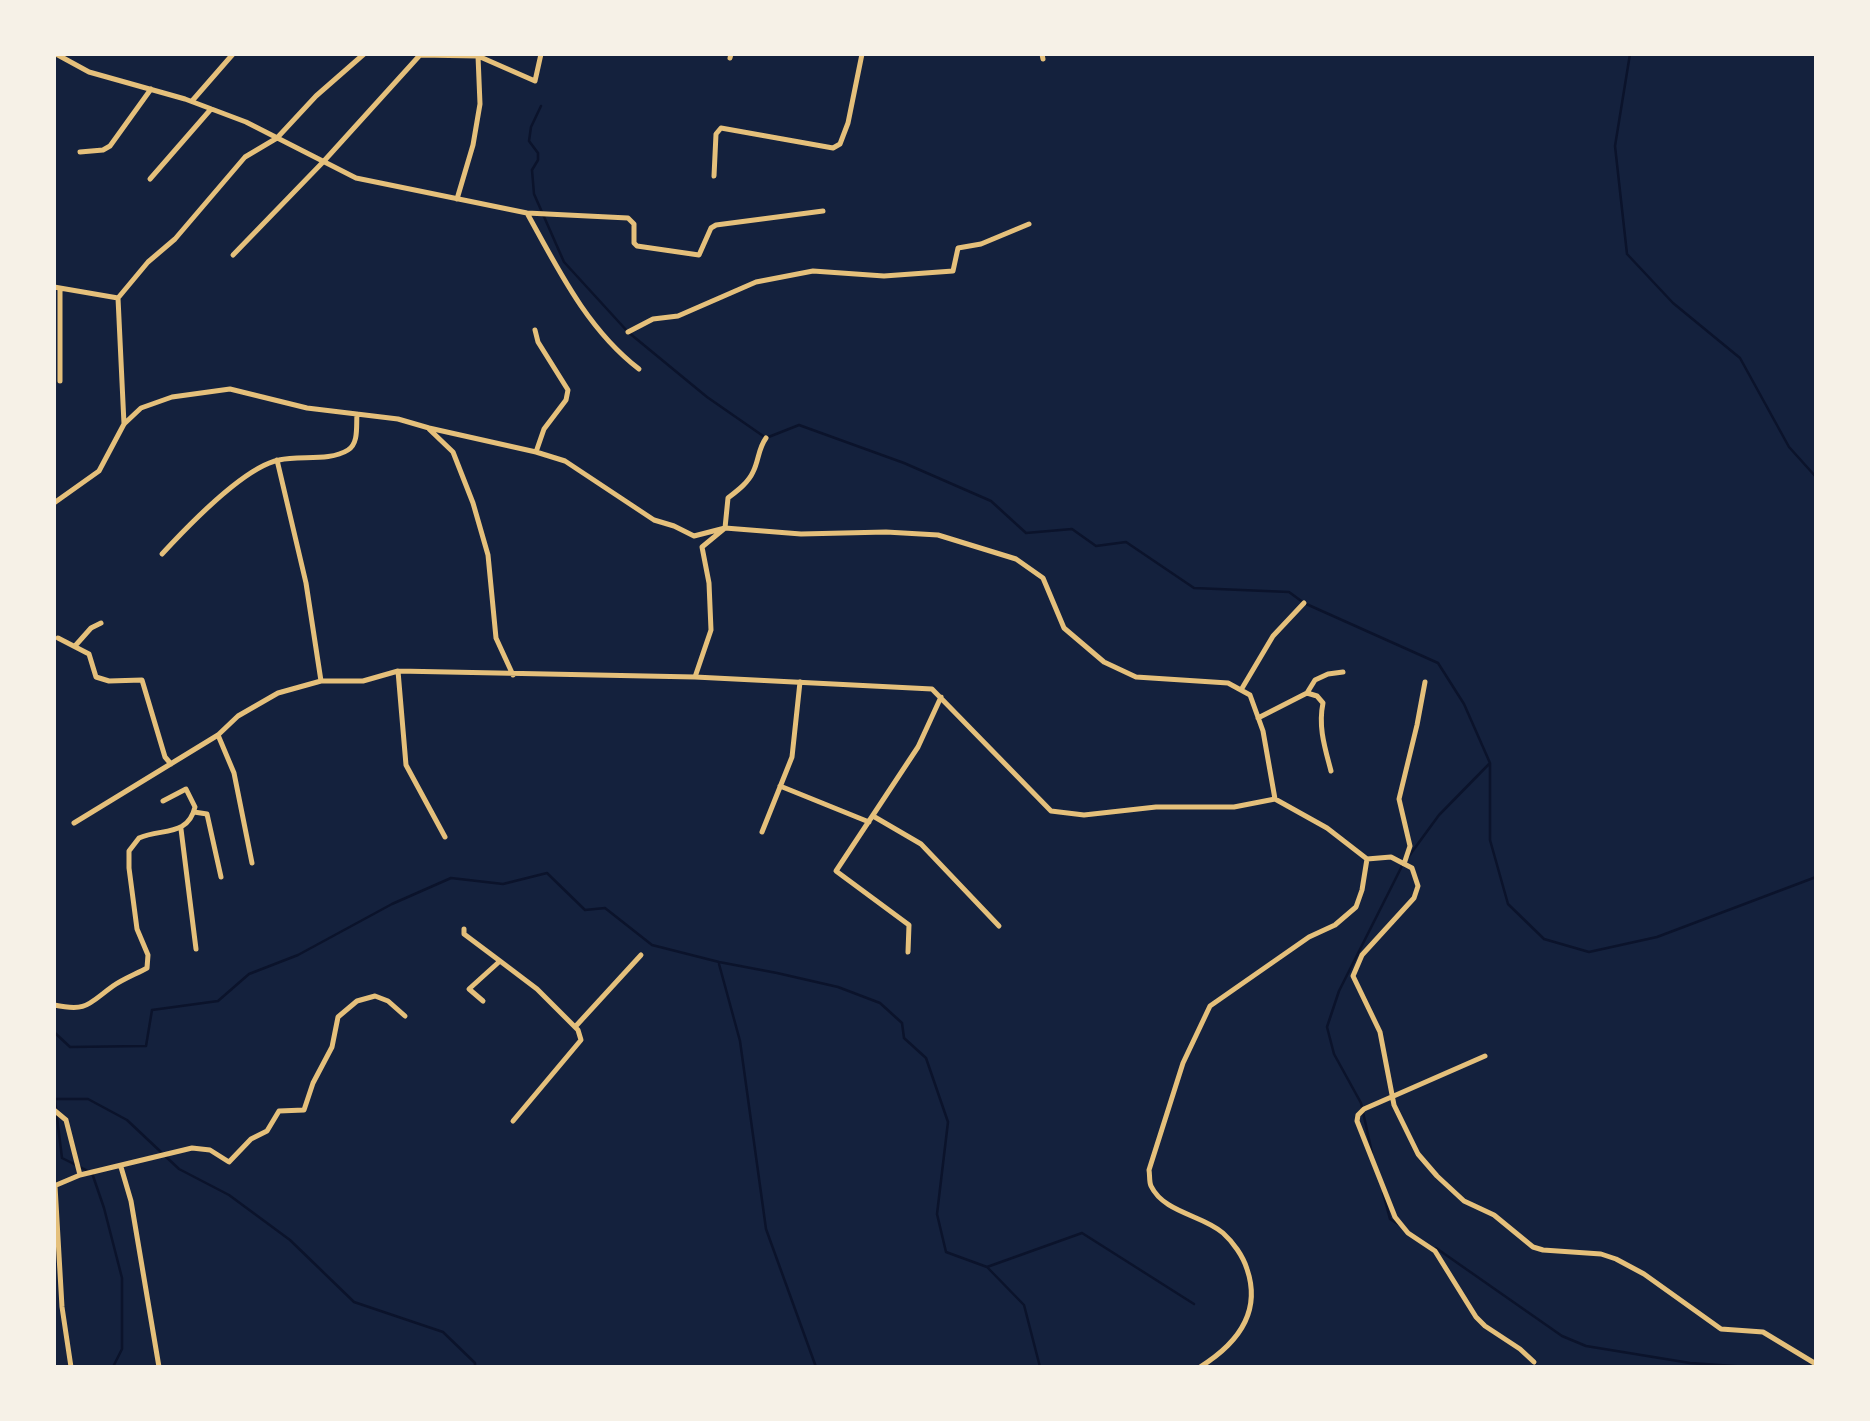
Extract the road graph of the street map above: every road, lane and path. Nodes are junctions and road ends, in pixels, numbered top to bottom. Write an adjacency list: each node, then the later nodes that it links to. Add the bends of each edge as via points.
1 (56, 54): 7 (street, via 89,72)
2 (233, 54): 8 (street)
3 (364, 54): 10 (street)
4 (541, 54): 6 (street, via 535,81)
5 (863, 54): 13 (street, via 841,144 833,148 721,128 717,130)
6 (478, 56): 12 (street, via 420,55); 15 (street, via 480,104)
7 (151, 89): 8 (street); 11 (street, via 110,146)
8 (192, 102): 9 (street)
9 (211, 109): 10 (street); 14 (street)
10 (277, 138): 12 (street); 21 (street, via 245,156)
11 (80, 152)
12 (324, 162): 15 (street, via 356,178); 19 (street)
13 (715, 176)
14 (150, 179)
15 (457, 200): 17 (street)
16 (823, 211): 17 (street, via 716,225 699,255 637,246 634,224 628,218)
17 (527, 213): 24 (street, via 567,287 613,345)
18 (1029, 224): 23 (street, via 981,244 958,248 953,271 884,276 802,273 757,282)
19 (233, 255)
20 (57, 288): 21 (street); 25 (street)
21 (118, 298): 27 (street)
22 (535, 330): 30 (street, via 568,390)
23 (628, 332)
24 (639, 369)
25 (60, 381)
26 (356, 414): 27 (street, via 307,408 230,389 172,397 141,408); 28 (street); 31 (street, via 355,442 348,450)
27 (124, 424): 32 (street, via 99,471)
28 (429, 428): 30 (street); 41 (street, via 453,452 473,503 488,555 496,638)
29 (766, 438): 33 (street, via 753,472 728,498)
30 (536, 452): 33 (street, via 565,461 654,520 694,536)
31 (277, 460): 34 (street, via 257,469 201,512); 43 (street, via 306,583)
32 (54, 503)
33 (724, 528): 42 (street, via 702,547 711,630); 46 (street, via 939,535 1016,559 1043,578 1064,628 1104,662 1136,677 1228,683)
34 (162, 554)
35 (1304, 603): 46 (street, via 1273,636)
36 (101, 623): 38 (street)
37 (58, 638): 38 (street)
38 (75, 646): 51 (street, via 89,654 96,677 142,680)
39 (398, 671): 41 (street); 43 (street, via 363,681); 61 (street, via 406,765)
40 (1343, 672): 47 (street, via 1315,680)
41 (513, 675): 42 (street)
42 (695, 677): 44 (street)
43 (321, 681): 50 (street, via 268,698)
44 (800, 682): 48 (street, via 932,689); 53 (street, via 792,757)
45 (1425, 682): 64 (street, via 1399,799 1410,846)
46 (1241, 690): 49 (street, via 1250,695)
47 (1307, 693): 49 (street); 52 (street, via 1323,703 1322,736)
48 (941, 697): 54 (street, via 1051,811 1084,815 1156,807 1234,807); 57 (street, via 918,747)
49 (1258, 718): 54 (street)
50 (218, 735): 51 (street); 63 (street, via 234,773)
51 (171, 764): 58 (street)
52 (1331, 771)
53 (780, 786): 57 (street); 60 (street)
54 (1275, 799): 62 (street, via 1327,828)
55 (163, 802): 56 (street, via 186,789)
56 (194, 812): 59 (street); 65 (street, via 206,814)
57 (871, 819): 66 (street, via 921,844); 69 (street, via 836,871 909,925)
58 (74, 824)
59 (181, 829): 68 (street); 73 (street, via 139,838 129,851 137,929 148,955 147,968 115,984 89,1006)
60 (762, 832)
61 (445, 837)
62 (1367, 859): 64 (street, via 1391,857); 87 (street, via 1356,907 1210,1006 1183,1063 1149,1170 1151,1185 1164,1201 1223,1232 1243,1258 1253,1286 1246,1323 1215,1358)
63 (252, 863)
64 (1404, 864): 77 (street, via 1412,868 1418,886 1414,898 1362,955 1353,976 1380,1032)
65 (221, 877)
66 (999, 926)
67 (464, 929): 71 (street, via 464,934)
68 (196, 949)
69 (908, 952)
70 (641, 956): 75 (street)
71 (500, 961): 72 (street, via 469,989); 75 (street)
72 (482, 1001)
73 (54, 1005)
74 (405, 1016): 80 (street, via 388,1000 375,996 357,1001 338,1017 332,1047 304,1110 279,1111 267,1131 251,1139 229,1162 210,1150 192,1148)
75 (575, 1027): 79 (street, via 580,1040)
76 (1485, 1056): 77 (street)
77 (1393, 1096): 83 (street, via 1364,1109 1357,1118 1395,1217 1408,1233 1435,1251 1476,1317); 84 (street, via 1418,1154 1437,1176 1464,1201 1494,1215 1533,1247 1616,1259 1721,1329 1763,1332)
78 (54, 1110): 81 (street, via 66,1121)
79 (513, 1121)
80 (121, 1167): 81 (street); 86 (street)
81 (80, 1175): 82 (street)
82 (54, 1186): 85 (street)
83 (1534, 1362)
84 (1816, 1364)
85 (71, 1367)
86 (159, 1367)
87 (1200, 1367)

